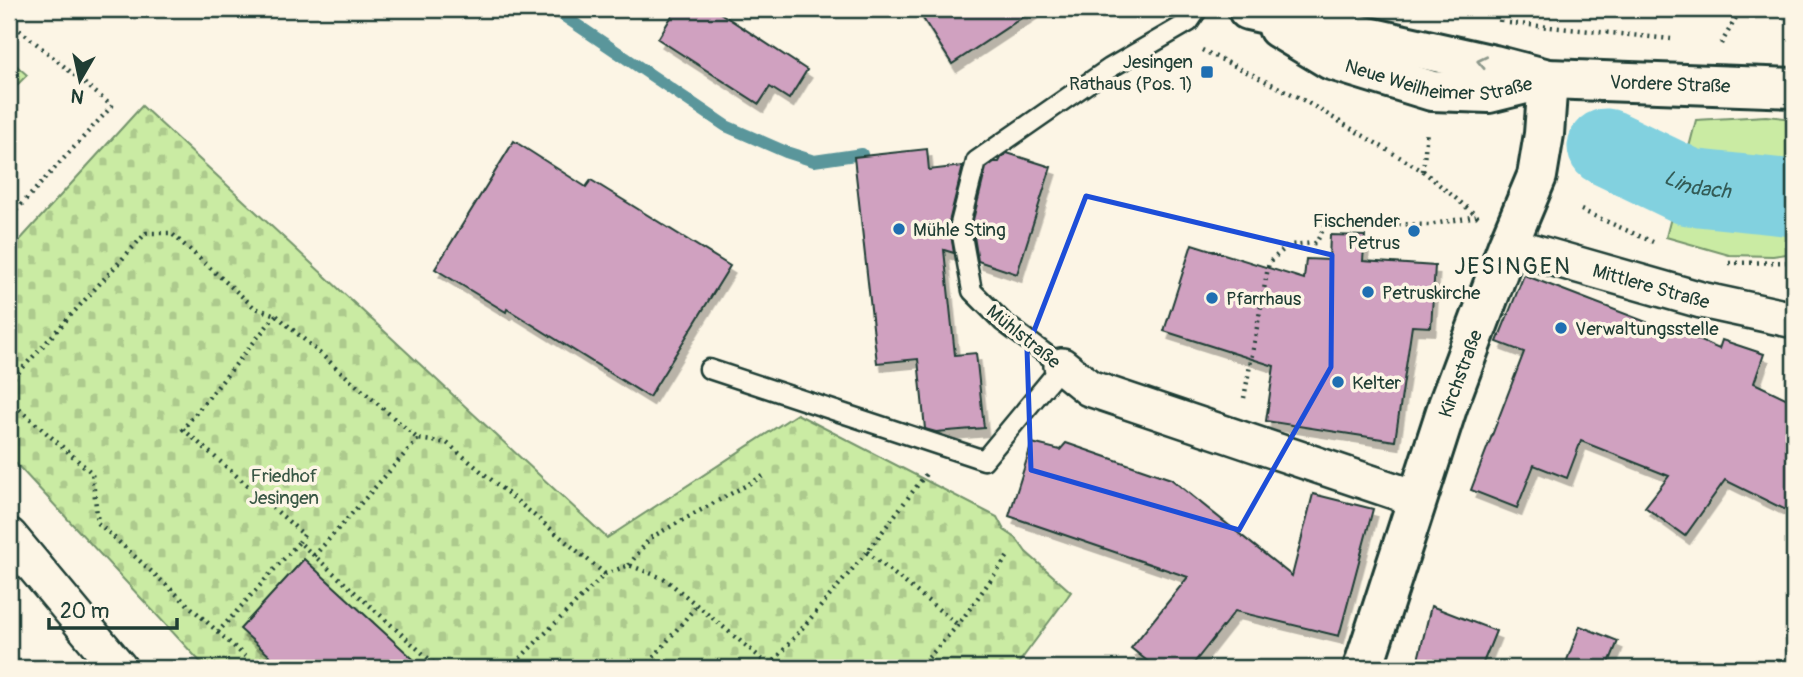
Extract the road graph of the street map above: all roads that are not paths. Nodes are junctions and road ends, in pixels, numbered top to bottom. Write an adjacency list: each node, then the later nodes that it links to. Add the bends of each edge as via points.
1 (1198, 9): 7 (lane, Mühlstraße, via 1189,22 1110,68 976,161 960,224 972,291 1003,322)
2 (1248, 9): 3 (street, Neue Weilheimer Straße, via 1331,60 1432,91 1489,93)
3 (1548, 79): 4 (street, Vordere Straße); 5 (street, Kirchstraße, via 1537,176)
4 (1794, 88)
5 (1508, 246): 6 (street, Mittlere Straße, via 1701,300); 9 (street, Kirchstraße)
6 (1794, 320)
7 (1062, 366): 8 (lane, via 984,460); 9 (street, Mühlstraße, via 1088,388)
8 (709, 369)
9 (1418, 499): 12 (street, Kirchstraße)
10 (9, 536): 11 (street)
11 (119, 668)
12 (1363, 668)

